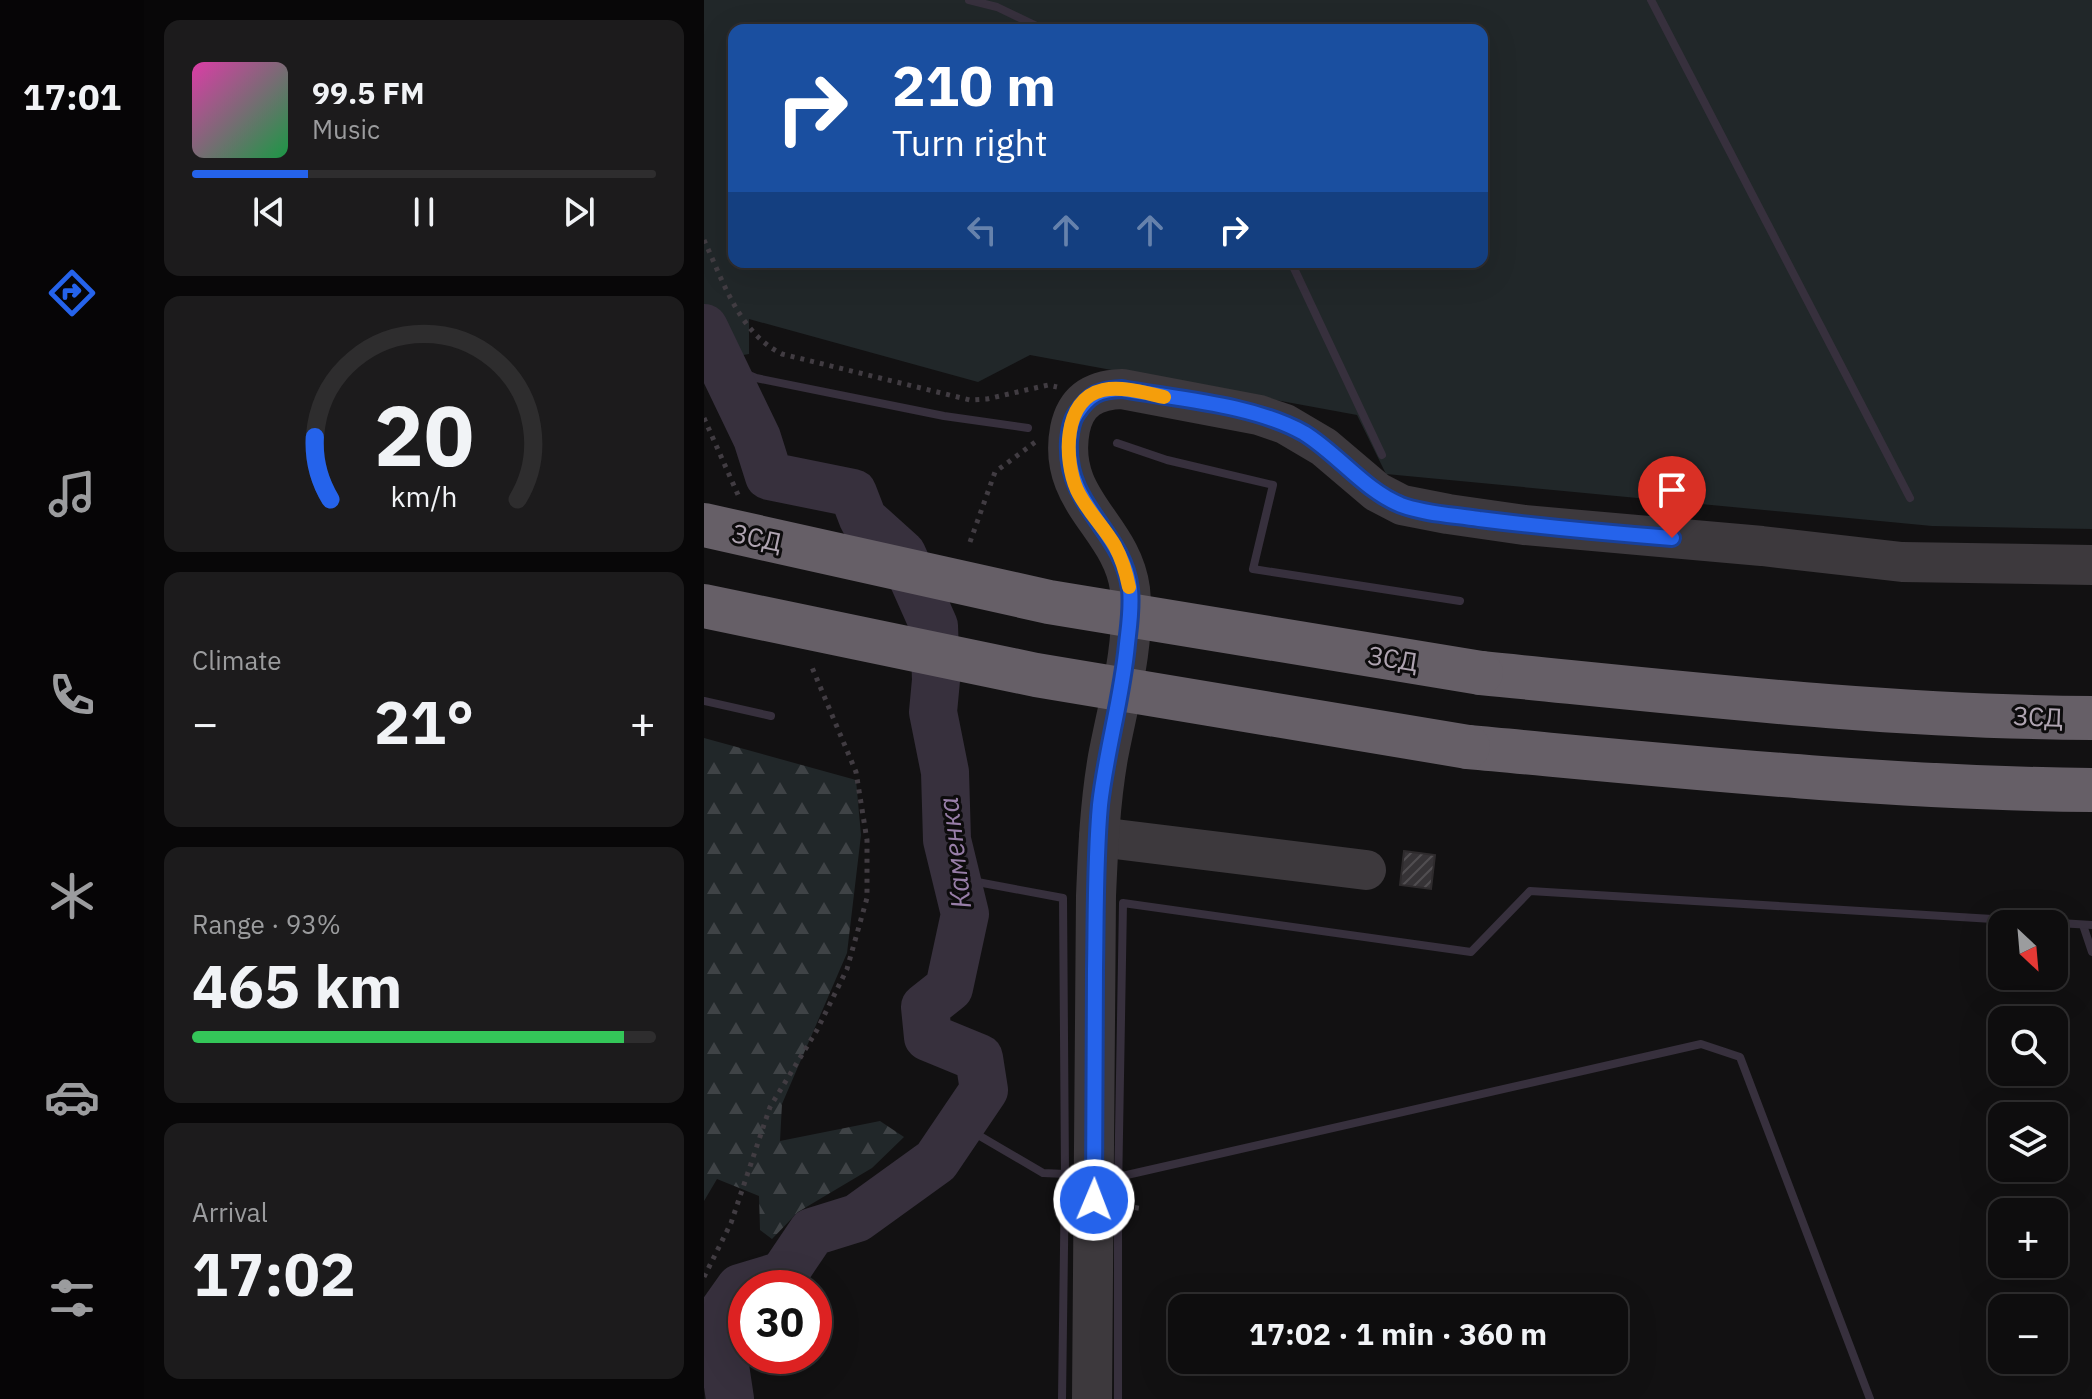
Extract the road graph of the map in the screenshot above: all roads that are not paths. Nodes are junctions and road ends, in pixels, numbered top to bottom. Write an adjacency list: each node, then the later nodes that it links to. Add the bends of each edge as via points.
1 (704, 525): 4 (highway, ЗСД, bridge, via 1049,602 1481,673 1763,700)
2 (2092, 565): 6 (street, via 1902,562 1448,514 1402,505 1377,492 1285,424 1122,389 1102,390 1089,396 1070,431 1071,475 1114,544 1130,588 1122,694 1100,805)
3 (704, 606): 5 (highway, bridge, via 1036,675 1468,747 1757,773)
4 (2092, 718)
5 (2092, 790)
6 (1099, 837): 7 (street); 8 (street)
7 (1366, 870)
8 (1092, 1399)

